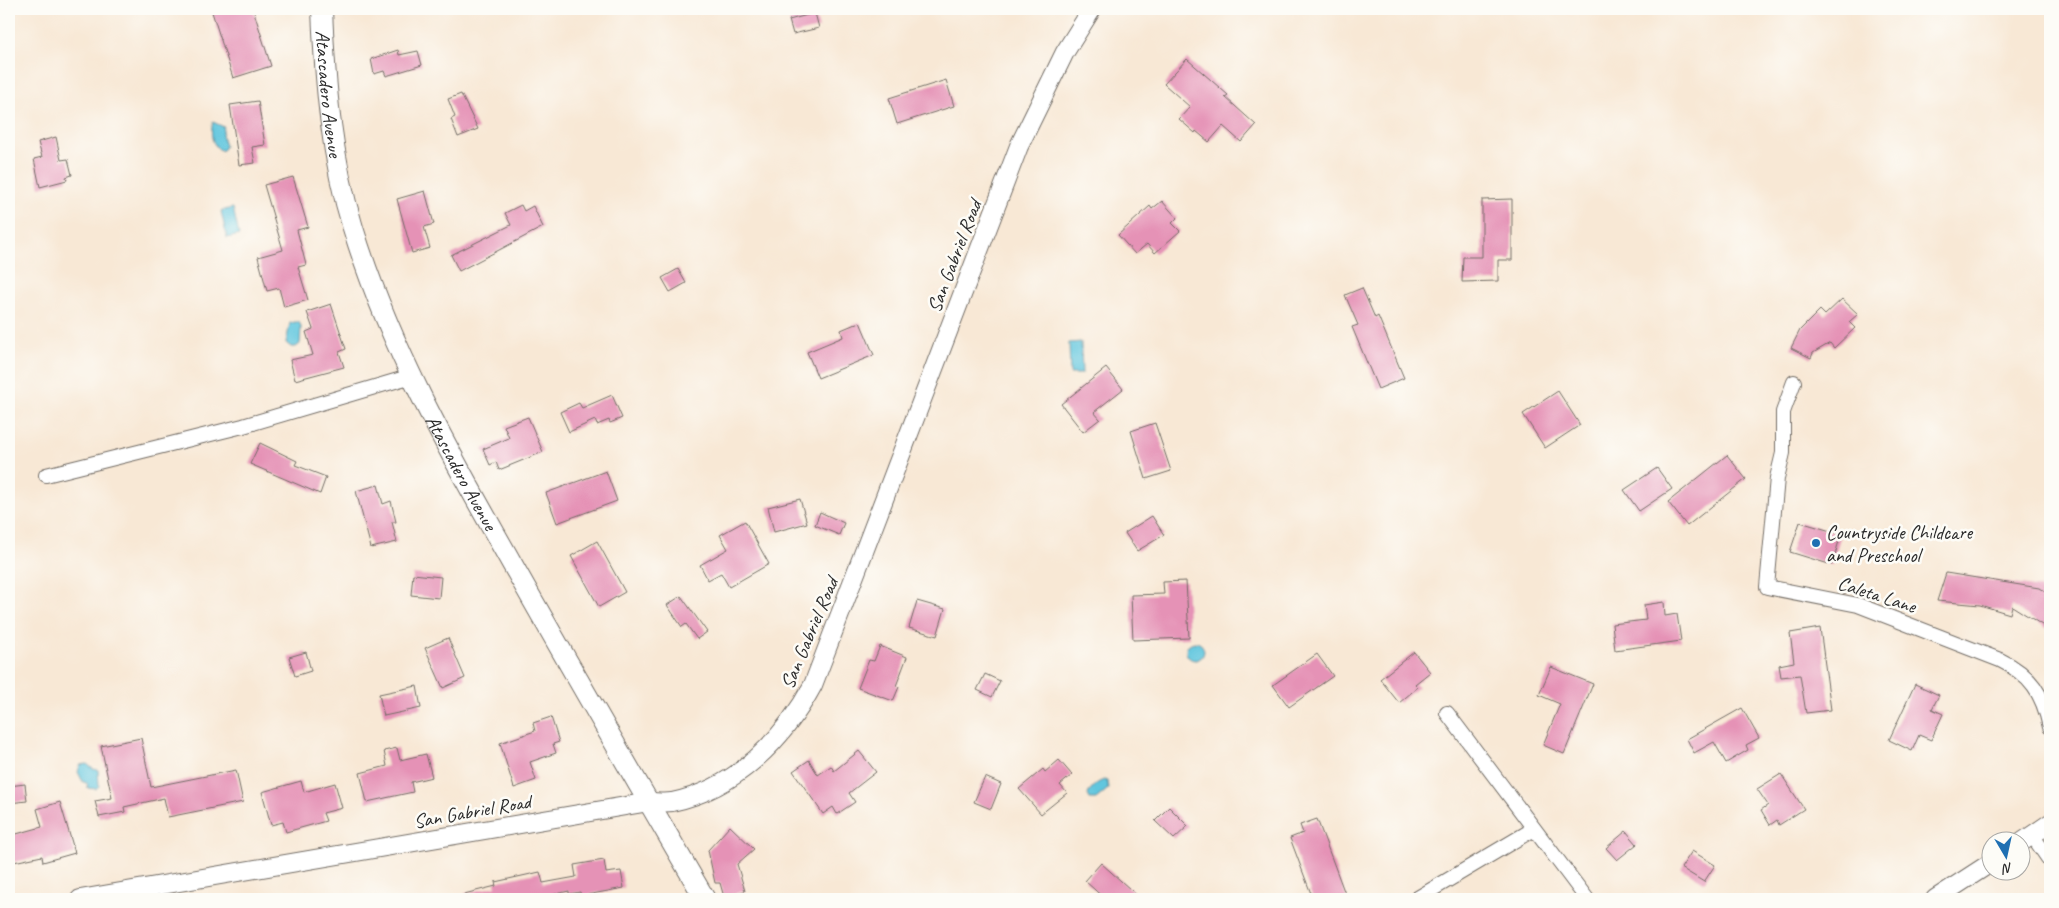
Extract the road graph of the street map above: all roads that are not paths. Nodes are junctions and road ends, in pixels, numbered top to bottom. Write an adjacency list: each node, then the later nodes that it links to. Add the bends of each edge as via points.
1 (322, 9): 3 (main road, Atascadero Avenue, via 327,98 337,163 350,217 373,288)
2 (1092, 9): 8 (street, San Gabriel Road, via 1066,52 1019,146 821,666 804,702 775,741 738,773 704,792 671,802)
3 (412, 376): 5 (street, via 243,426); 8 (main road, Atascadero Avenue, via 451,455)
4 (1794, 382): 7 (street, Caleta Lane, via 1783,412 1783,453 1777,478 1767,587 1858,605 2000,660 2014,667 2038,691)
5 (46, 475)
6 (1447, 713): 10 (street)
7 (2050, 727)
8 (649, 802): 15 (street, San Gabriel Road); 16 (main road, Atascadero Avenue)
9 (2050, 823): 11 (street)
10 (1534, 829): 17 (street); 18 (street)
11 (2032, 835)
12 (2032, 843): 13 (street)
13 (2050, 861)
14 (1982, 869): 19 (street)
15 (80, 899)
16 (705, 899)
17 (1416, 899)
18 (1587, 899)
19 (1936, 899)

